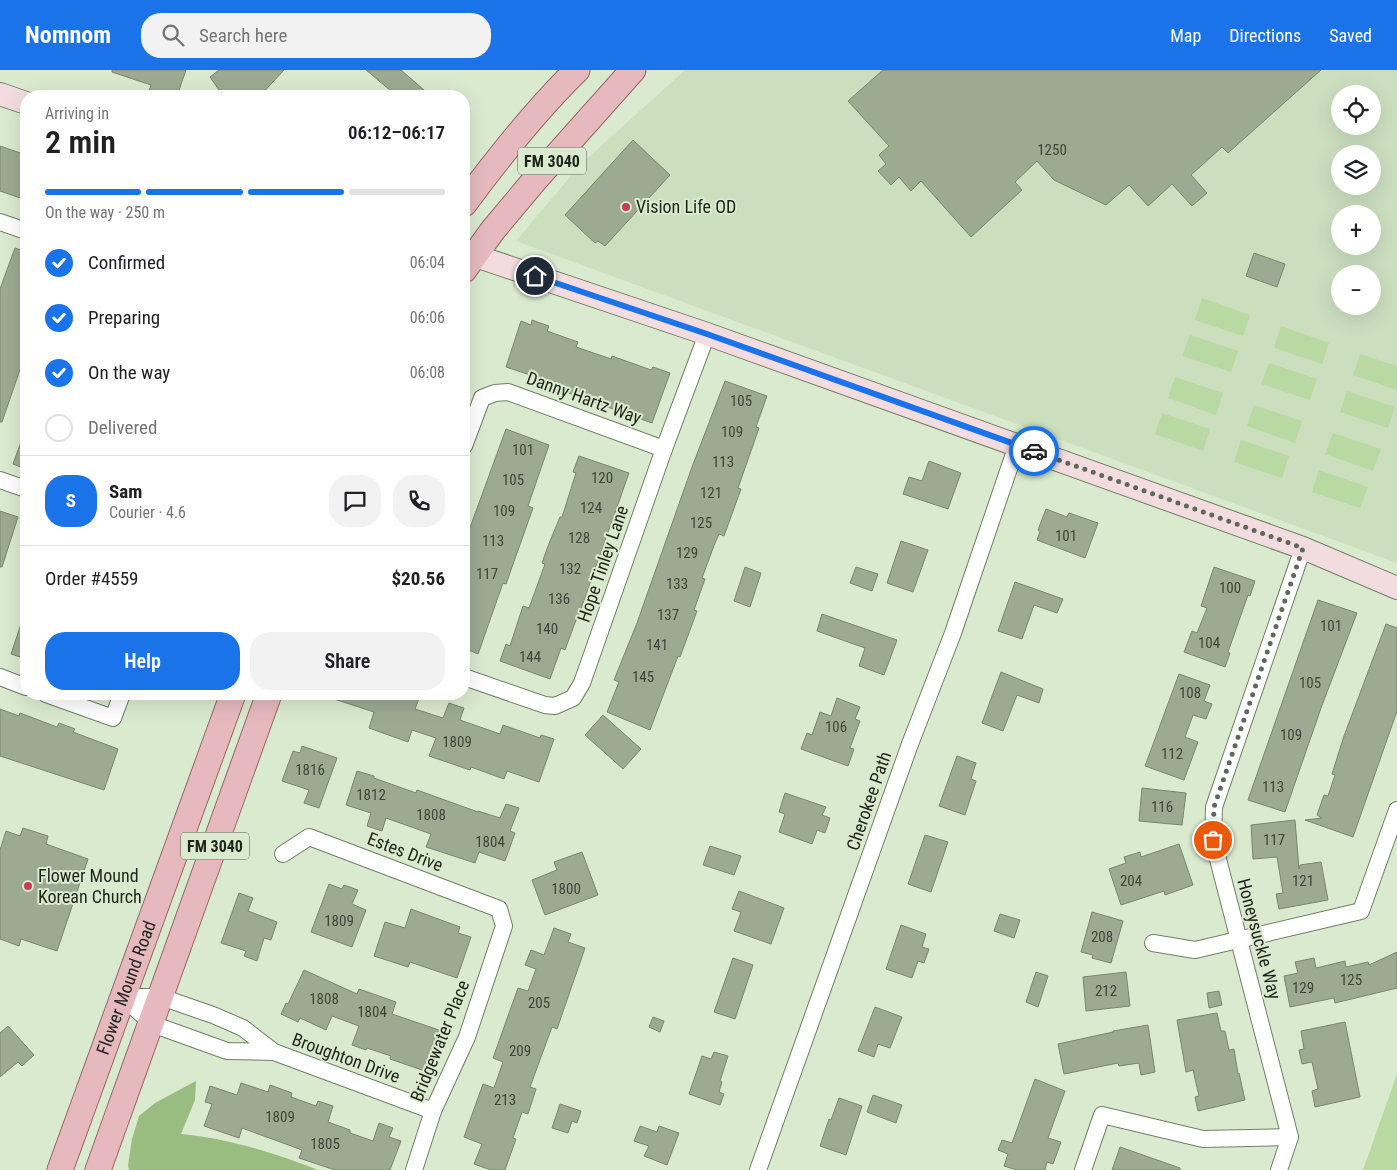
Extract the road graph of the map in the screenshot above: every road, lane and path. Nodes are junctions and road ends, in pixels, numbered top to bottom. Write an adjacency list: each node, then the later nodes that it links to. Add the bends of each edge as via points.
1 (577, 70): 5 (main road, FM 3040)
2 (633, 70): 8 (main road, FM 3040)
3 (0, 94): 4 (street)
4 (20, 101)
5 (470, 196)
6 (0, 222): 7 (street)
7 (20, 229)
8 (470, 256)
9 (470, 260): 10 (street)
10 (707, 334): 12 (street); 13 (street, Hope Tinley Lane)
11 (470, 428): 13 (street, Danny Hartz Way, via 482,398 508,392)
12 (1018, 445): 16 (street); 39 (street, Cherokee Path)
13 (664, 449): 19 (street, Hope Tinley Lane, via 582,683 573,698 554,706 545,705)
14 (0, 480): 15 (street)
15 (20, 487)
16 (1303, 548): 17 (street); 28 (street, Honeysuckle Way, via 1214,807 1213,840)
17 (1397, 588)
18 (0, 677): 20 (street)
19 (470, 679)
20 (20, 684)
21 (63, 700): 22 (street, via 113,718)
22 (120, 700)
23 (225, 700): 30 (main road, Flower Mound Road / FM 3040)
24 (267, 700): 31 (main road, Flower Mound Road / FM 3040)
25 (1397, 810): 28 (street, via 1361,911)
26 (283, 854): 27 (street, Estes Drive, via 309,837 499,909)
27 (504, 926): 34 (street, Bridgewater Place, via 467,1038)
28 (1239, 941): 29 (street, via 1195,950); 35 (street, Honeysuckle Way)
29 (1153, 943)
30 (123, 997): 31 (street, Broughton Drive); 32 (street, Broughton Drive); 36 (main road, Flower Mound Road / FM 3040)
31 (161, 997): 32 (main road, Flower Mound Road / FM 3040); 33 (street, Broughton Drive, via 243,1028)
32 (152, 1024): 33 (street, Broughton Drive, via 227,1051); 37 (main road, Flower Mound Road / FM 3040)
33 (274, 1052): 34 (street, Broughton Drive)
34 (433, 1111): 38 (street, Bridgewater Place)
35 (1290, 1137): 40 (street, via 1203,1139 1102,1115); 41 (street)
36 (60, 1170)
37 (98, 1170)
38 (414, 1170)
39 (758, 1170)
40 (1083, 1170)
41 (1279, 1170)

